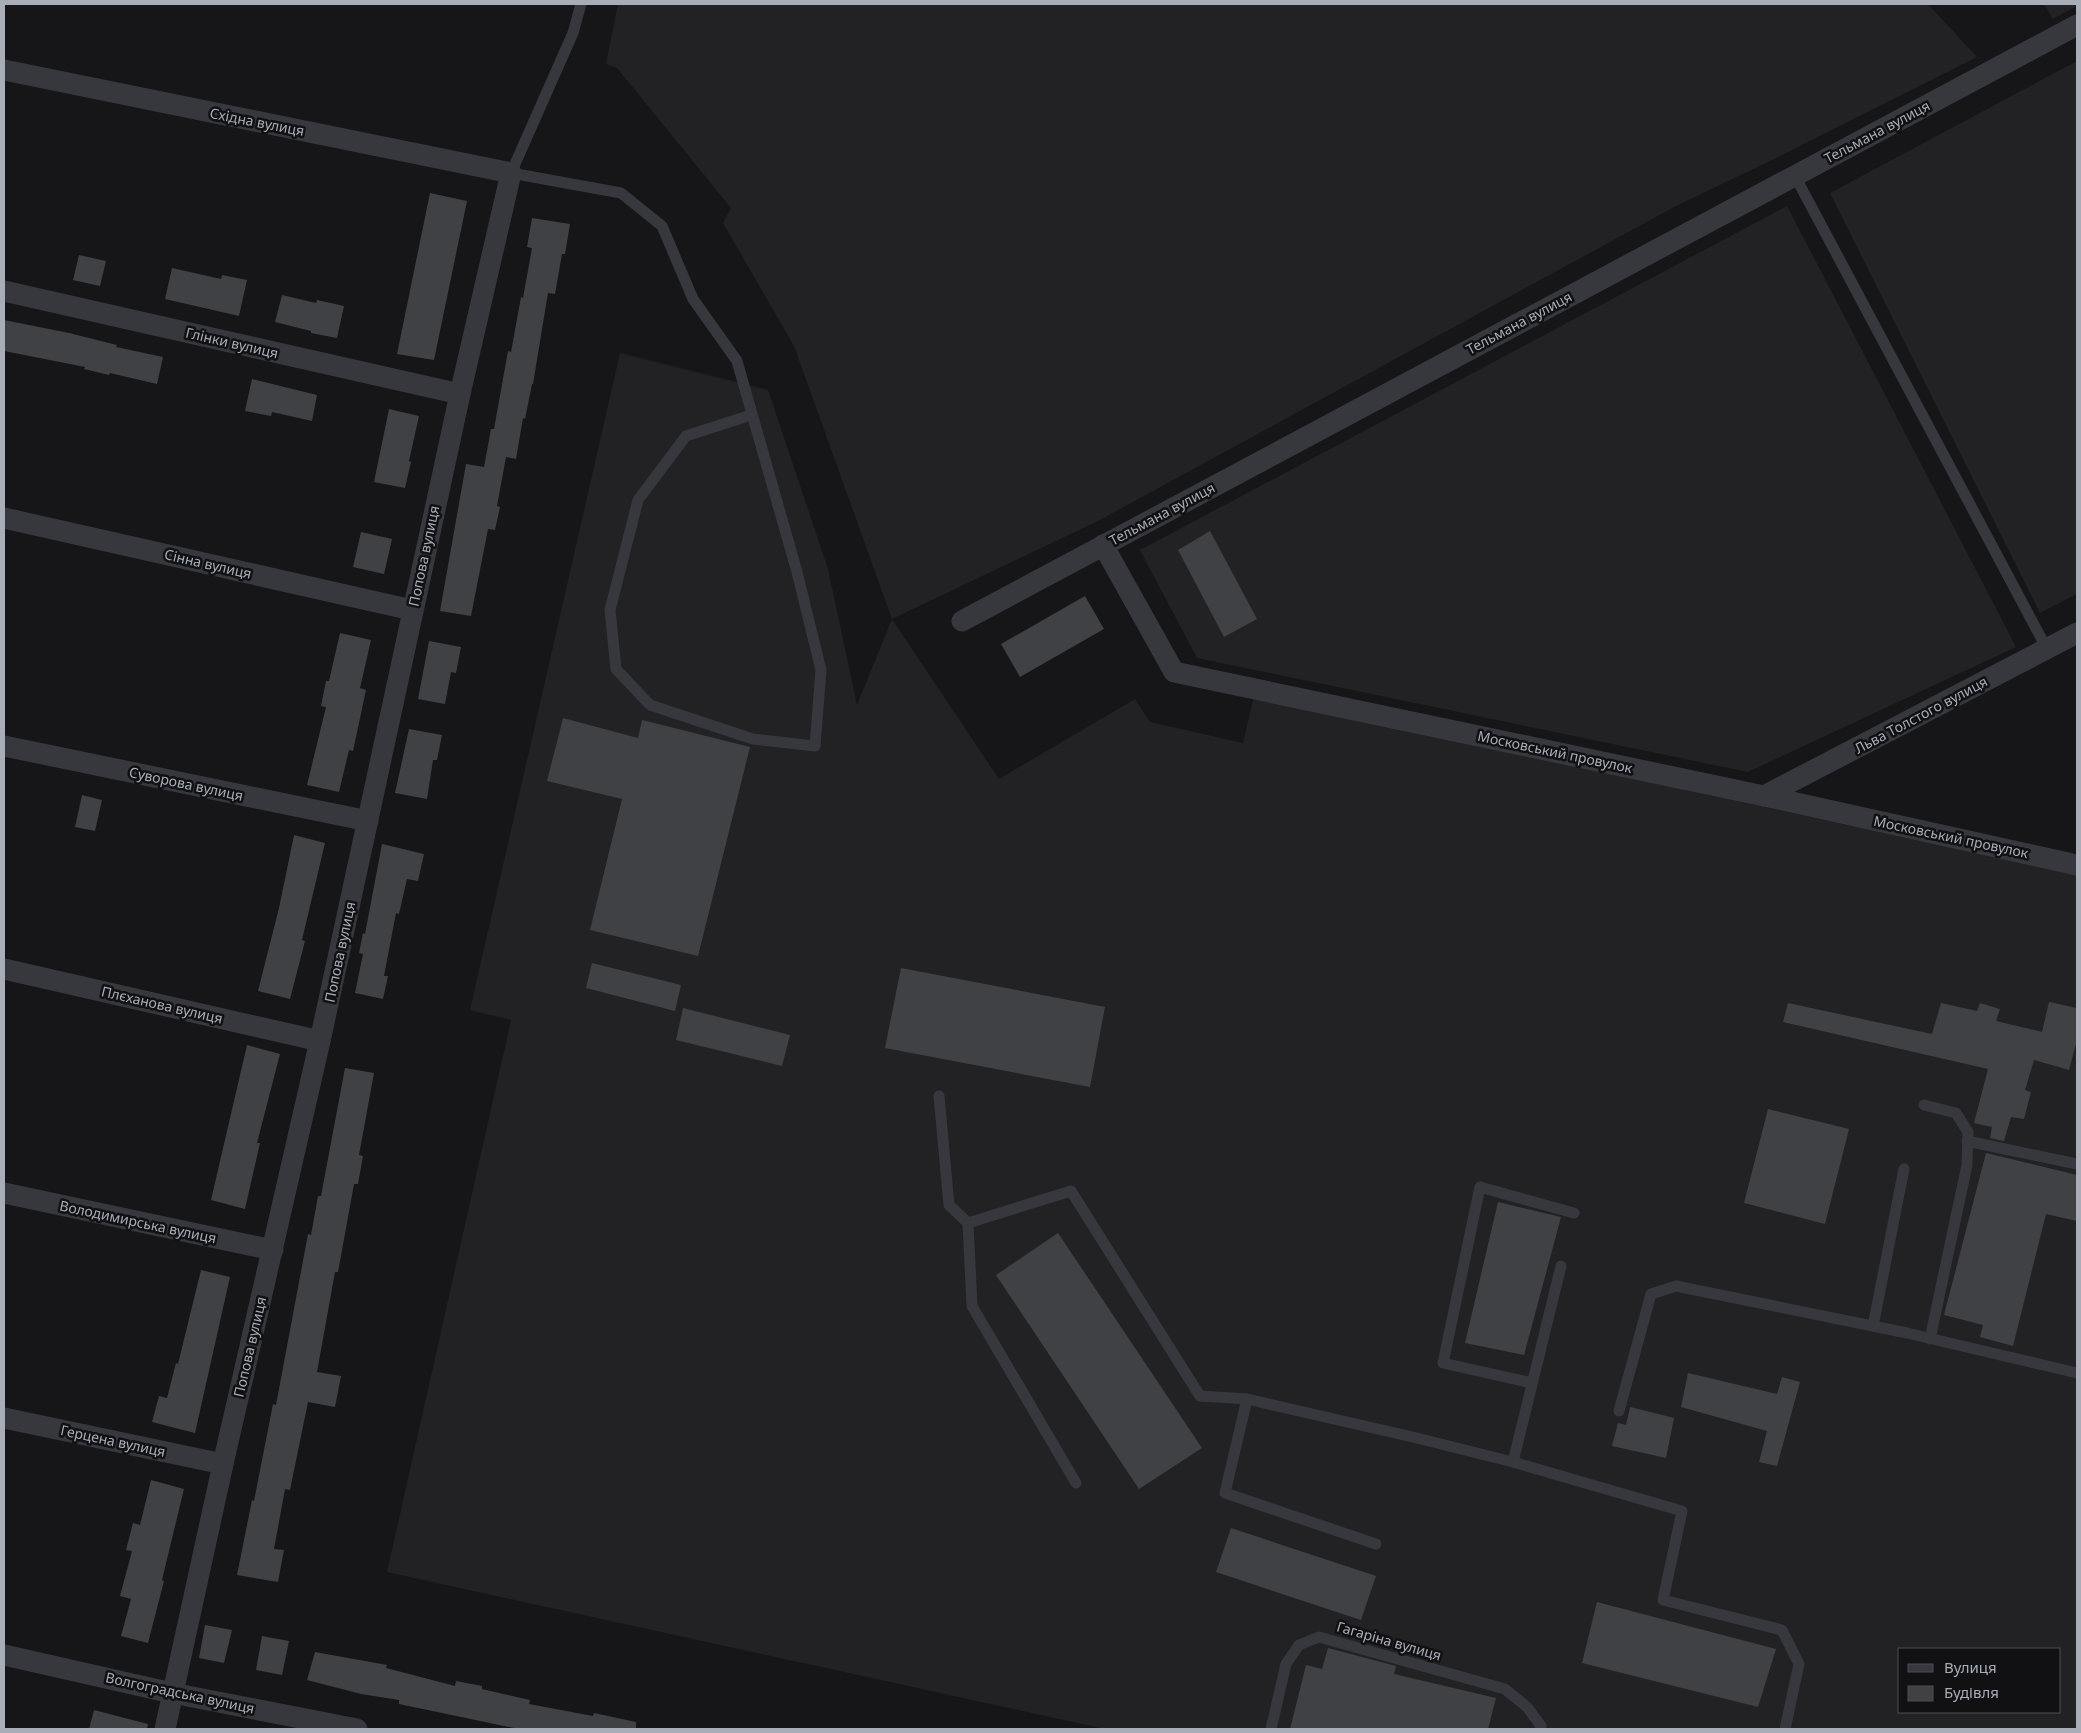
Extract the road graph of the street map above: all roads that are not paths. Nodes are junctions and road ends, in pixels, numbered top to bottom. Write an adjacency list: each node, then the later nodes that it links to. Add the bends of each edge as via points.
1 (581, 4): 4 (lane, via 573,33)
2 (2077, 26): 5 (street, Тельмана вулиця)
3 (4, 70): 4 (street, Східна вулиця)
4 (511, 173): 7 (street, Попова вулиця); 8 (lane, via 620,192 662,226 693,299 737,361)
5 (1796, 176): 10 (street, Тельмана вулиця); 14 (lane)
6 (4, 291): 7 (street, Глінки вулиця)
7 (460, 394): 11 (street, Попова вулиця)
8 (751, 415): 8 (lane, via 822,670 815,746 753,739 650,705 616,669 610,610 638,500 686,436)
9 (4, 518): 11 (street, Сінна вулиця)
10 (1103, 545): 12 (street, Тельмана вулиця); 16 (street, Московський провулок, via 1174,672)
11 (412, 610): 17 (street, Попова вулиця)
12 (962, 621)
13 (2077, 633): 14 (street, Льва Толстого вулиця)
14 (2047, 649): 16 (street, Льва Толстого вулиця)
15 (4, 746): 17 (street, Суворова вулиця)
16 (1764, 796): 18 (street, Московський провулок)
17 (368, 821): 20 (street, Попова вулиця)
18 (2077, 865)
19 (4, 969): 20 (street, Плєханова вулиця)
20 (320, 1041): 29 (street, Попова вулиця)
21 (939, 1096): 28 (lane, via 949,1205)
22 (1924, 1105): 23 (lane, via 1956,1113 1968,1132)
23 (1967, 1141): 24 (lane); 32 (lane, via 1967,1165)
24 (2077, 1164)
25 (1904, 1169): 31 (lane)
26 (4, 1193): 29 (street, Володимирська вулиця)
27 (1574, 1213): 34 (lane, via 1480,1187 1443,1363)
28 (968, 1223): 35 (lane, via 1071,1191 1200,1396); 40 (lane, via 972,1306)
29 (273, 1250): 39 (street, Попова вулиця)
30 (1562, 1266): 34 (lane)
31 (1873, 1326): 32 (lane); 36 (lane, via 1676,1286 1651,1294)
32 (1930, 1339): 33 (lane)
33 (2077, 1373)
34 (1532, 1383): 38 (lane)
35 (1247, 1399): 38 (lane); 41 (lane, via 1226,1493)
36 (1619, 1412)
37 (4, 1418): 39 (street, Герцена вулиця)
38 (1513, 1462): 48 (lane, via 1682,1511 1663,1600 1782,1630 1799,1664)
39 (223, 1464): 43 (street, Попова вулиця)
40 (1076, 1483)
41 (1376, 1544)
42 (4, 1655): 43 (street, Волгоградська вулиця)
43 (172, 1692): 44 (street, Попова вулиця); 45 (street, Волгоградська вулиця)
44 (165, 1729)
45 (357, 1729)
46 (1271, 1729): 47 (lane, Гагаріна вулиця, via 1286,1664 1299,1645 1320,1637 1505,1689 1527,1707)
47 (1540, 1729)
48 (1785, 1729)

